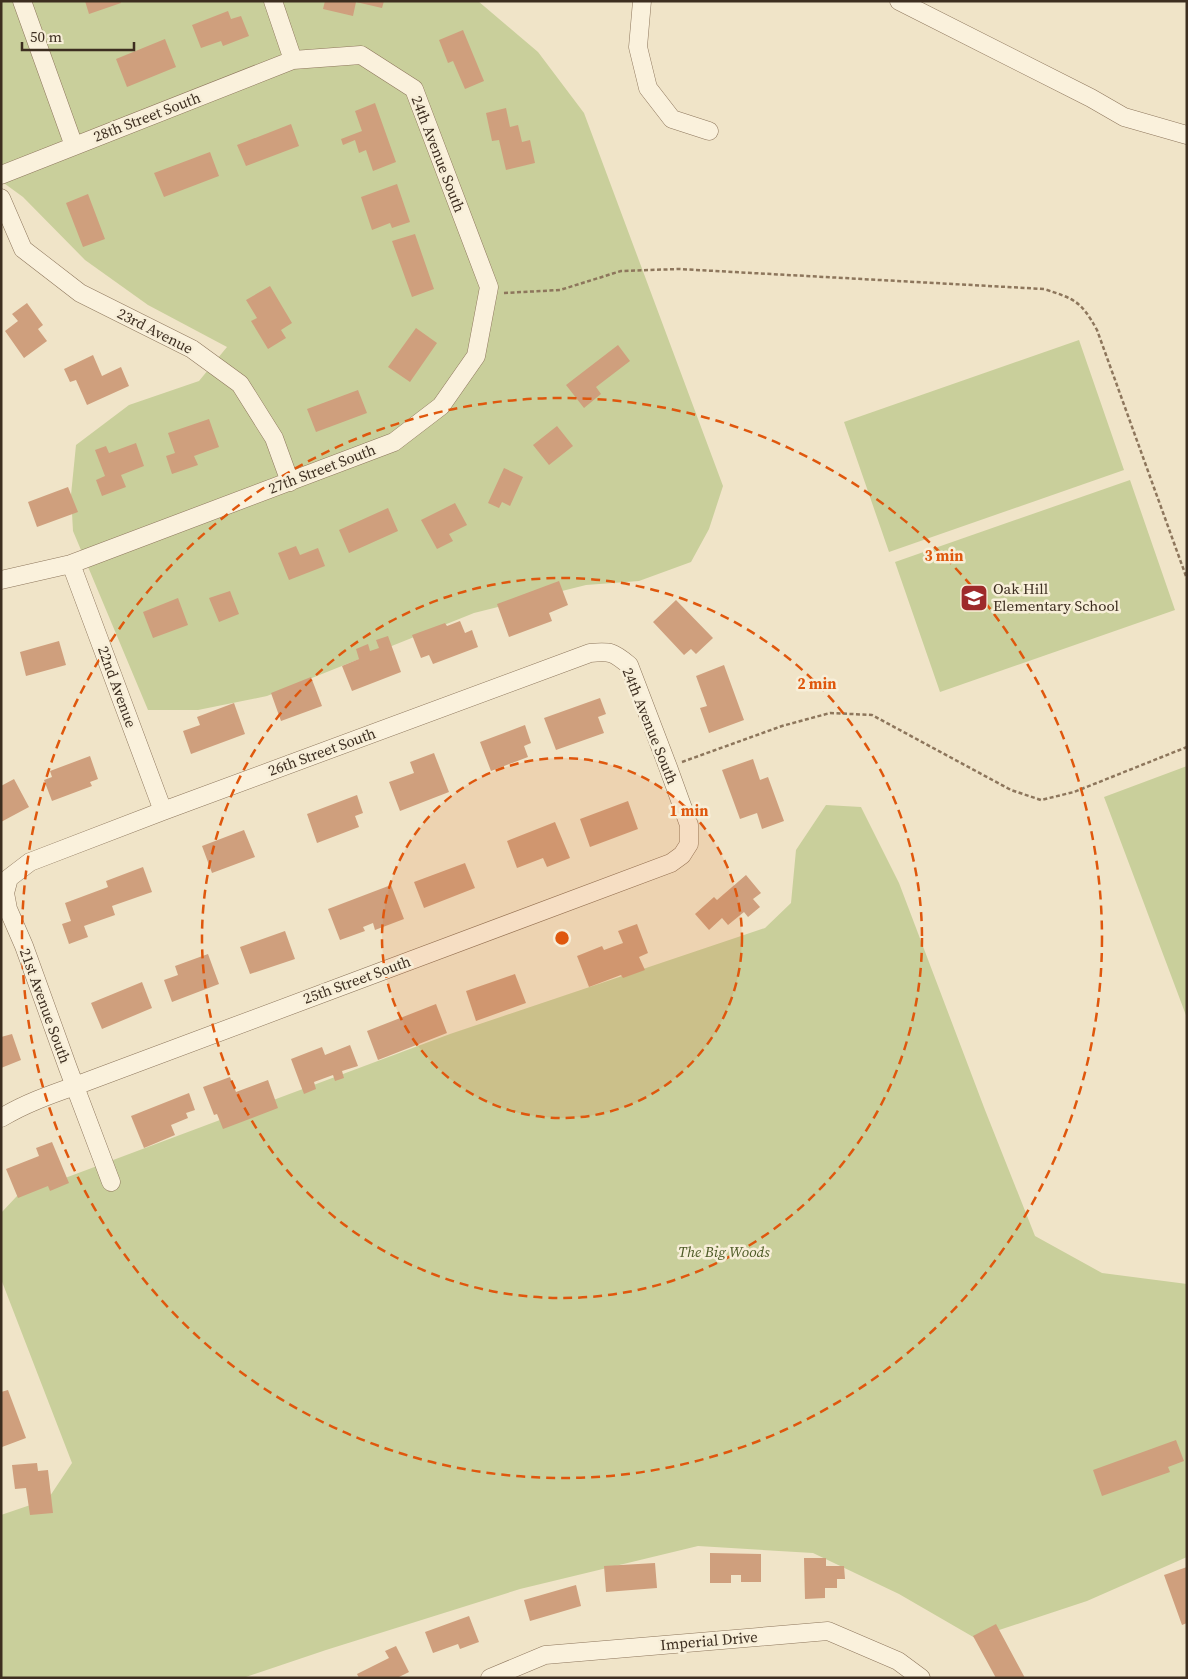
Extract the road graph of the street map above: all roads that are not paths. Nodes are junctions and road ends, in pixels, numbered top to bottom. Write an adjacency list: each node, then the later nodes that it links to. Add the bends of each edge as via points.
1 (22, 1): 8 (street)
2 (274, 1): 5 (street)
3 (642, 1): 6 (street, via 638,47 648,88 672,119)
4 (899, 1): 7 (street, via 1091,98 1124,118)
5 (293, 60): 8 (street, 28th Street South); 11 (street, 24th Avenue South, via 361,55 414,90)
6 (710, 131)
7 (1187, 135)
8 (74, 146): 9 (street, 28th Street South)
9 (1, 175)
10 (1, 198): 12 (street, 23rd Avenue, via 23,249 80,293 192,349 240,384 274,438)
11 (488, 286): 12 (street, 27th Street South, via 476,356 441,406 394,442)
12 (290, 482): 13 (street, 27th Street South)
13 (71, 564): 14 (street); 16 (street, 22nd Avenue)
14 (1, 580)
15 (590, 653): 16 (street, 26th Street South); 17 (street, 24th Avenue South, via 616,654 628,666)
16 (163, 810): 18 (street, 26th Street South)
17 (689, 825): 19 (street, 25th Street South, via 689,844 671,863)
18 (54, 853): 19 (street, 21st Avenue South, via 30,862 9,878 5,893 8,909)
19 (74, 1086): 20 (street, 25th Street South, via 15,1109); 21 (street, 21st Avenue South)
20 (1, 1118)
21 (111, 1182)
22 (490, 1678): 23 (street, Imperial Drive, via 545,1655 828,1631 898,1661)
23 (920, 1678)

